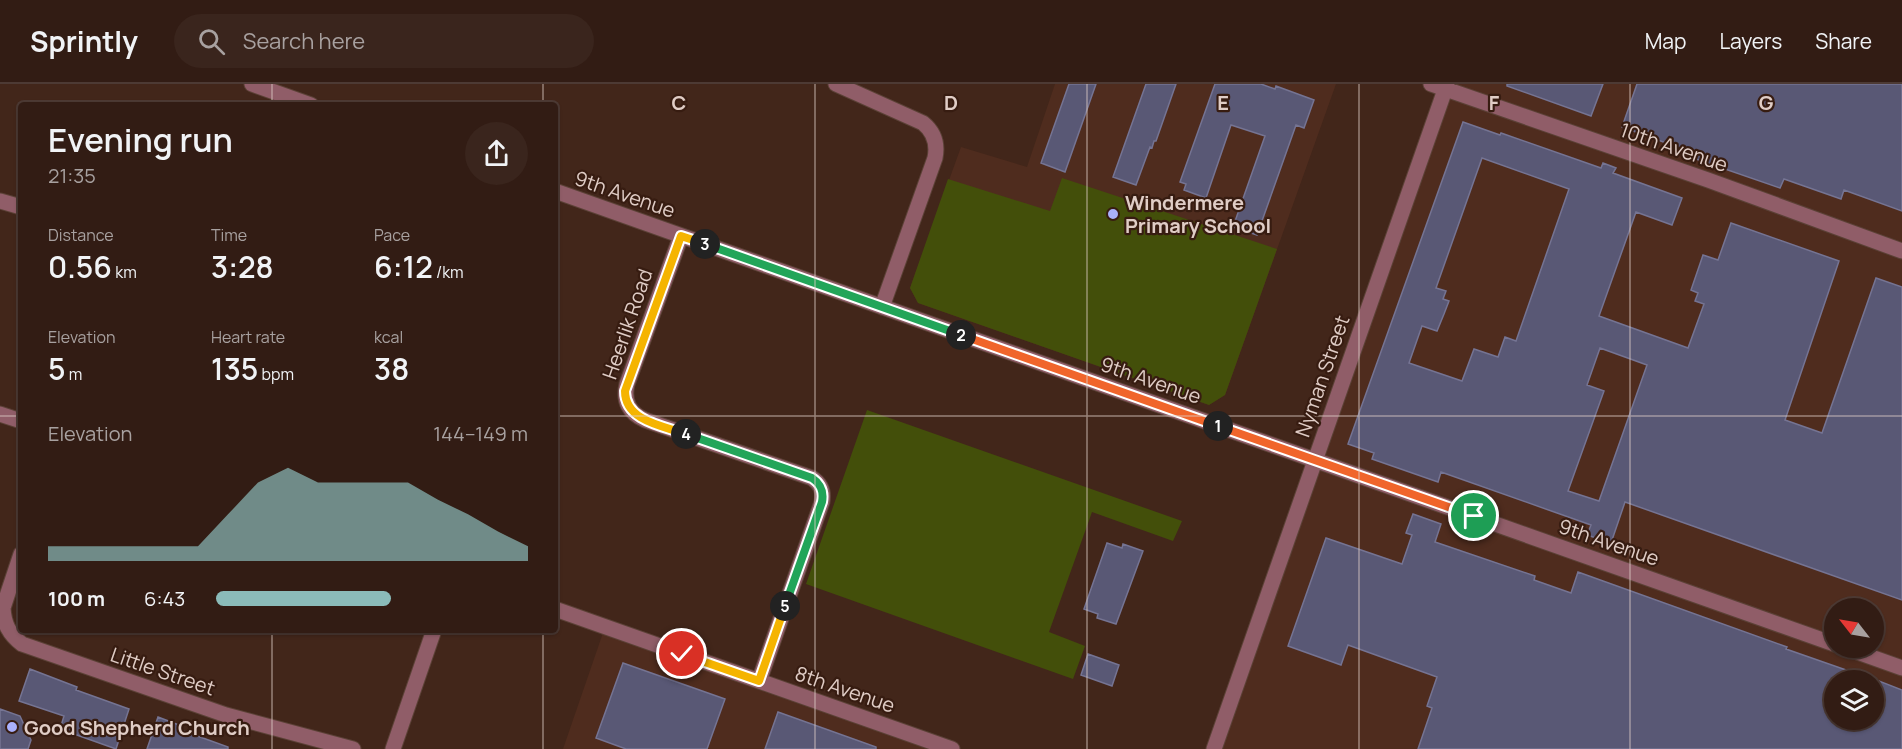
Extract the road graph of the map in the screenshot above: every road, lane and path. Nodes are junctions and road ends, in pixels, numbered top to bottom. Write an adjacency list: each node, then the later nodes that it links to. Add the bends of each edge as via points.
1 (252, 84): 4 (street)
2 (836, 84): 10 (street, via 923,123 936,144 935,158)
3 (1441, 86): 9 (street, 10th Avenue); 13 (street, Nyman Street)
4 (303, 102)
5 (558, 192): 8 (street, 9th Avenue)
6 (0, 201): 7 (street)
7 (18, 206)
8 (681, 236): 10 (street, 9th Avenue); 20 (street, Heerlik Road, via 627,384 627,405 645,420 812,478 822,490 822,502)
9 (1902, 251)
10 (882, 307): 13 (street, 9th Avenue)
11 (0, 414): 12 (street)
12 (18, 420)
13 (1315, 460): 17 (street, 9th Avenue); 24 (street, Nyman Street)
14 (18, 563): 21 (street, Little Street, via 3,616 9,632 22,644 226,715)
15 (558, 610): 20 (street, 8th Avenue)
16 (433, 633): 22 (street)
17 (1824, 640)
18 (1874, 658): 19 (street)
19 (1902, 668)
20 (759, 681): 23 (street, 8th Avenue)
21 (353, 749)
22 (393, 749)
23 (952, 749)
24 (1214, 749)

